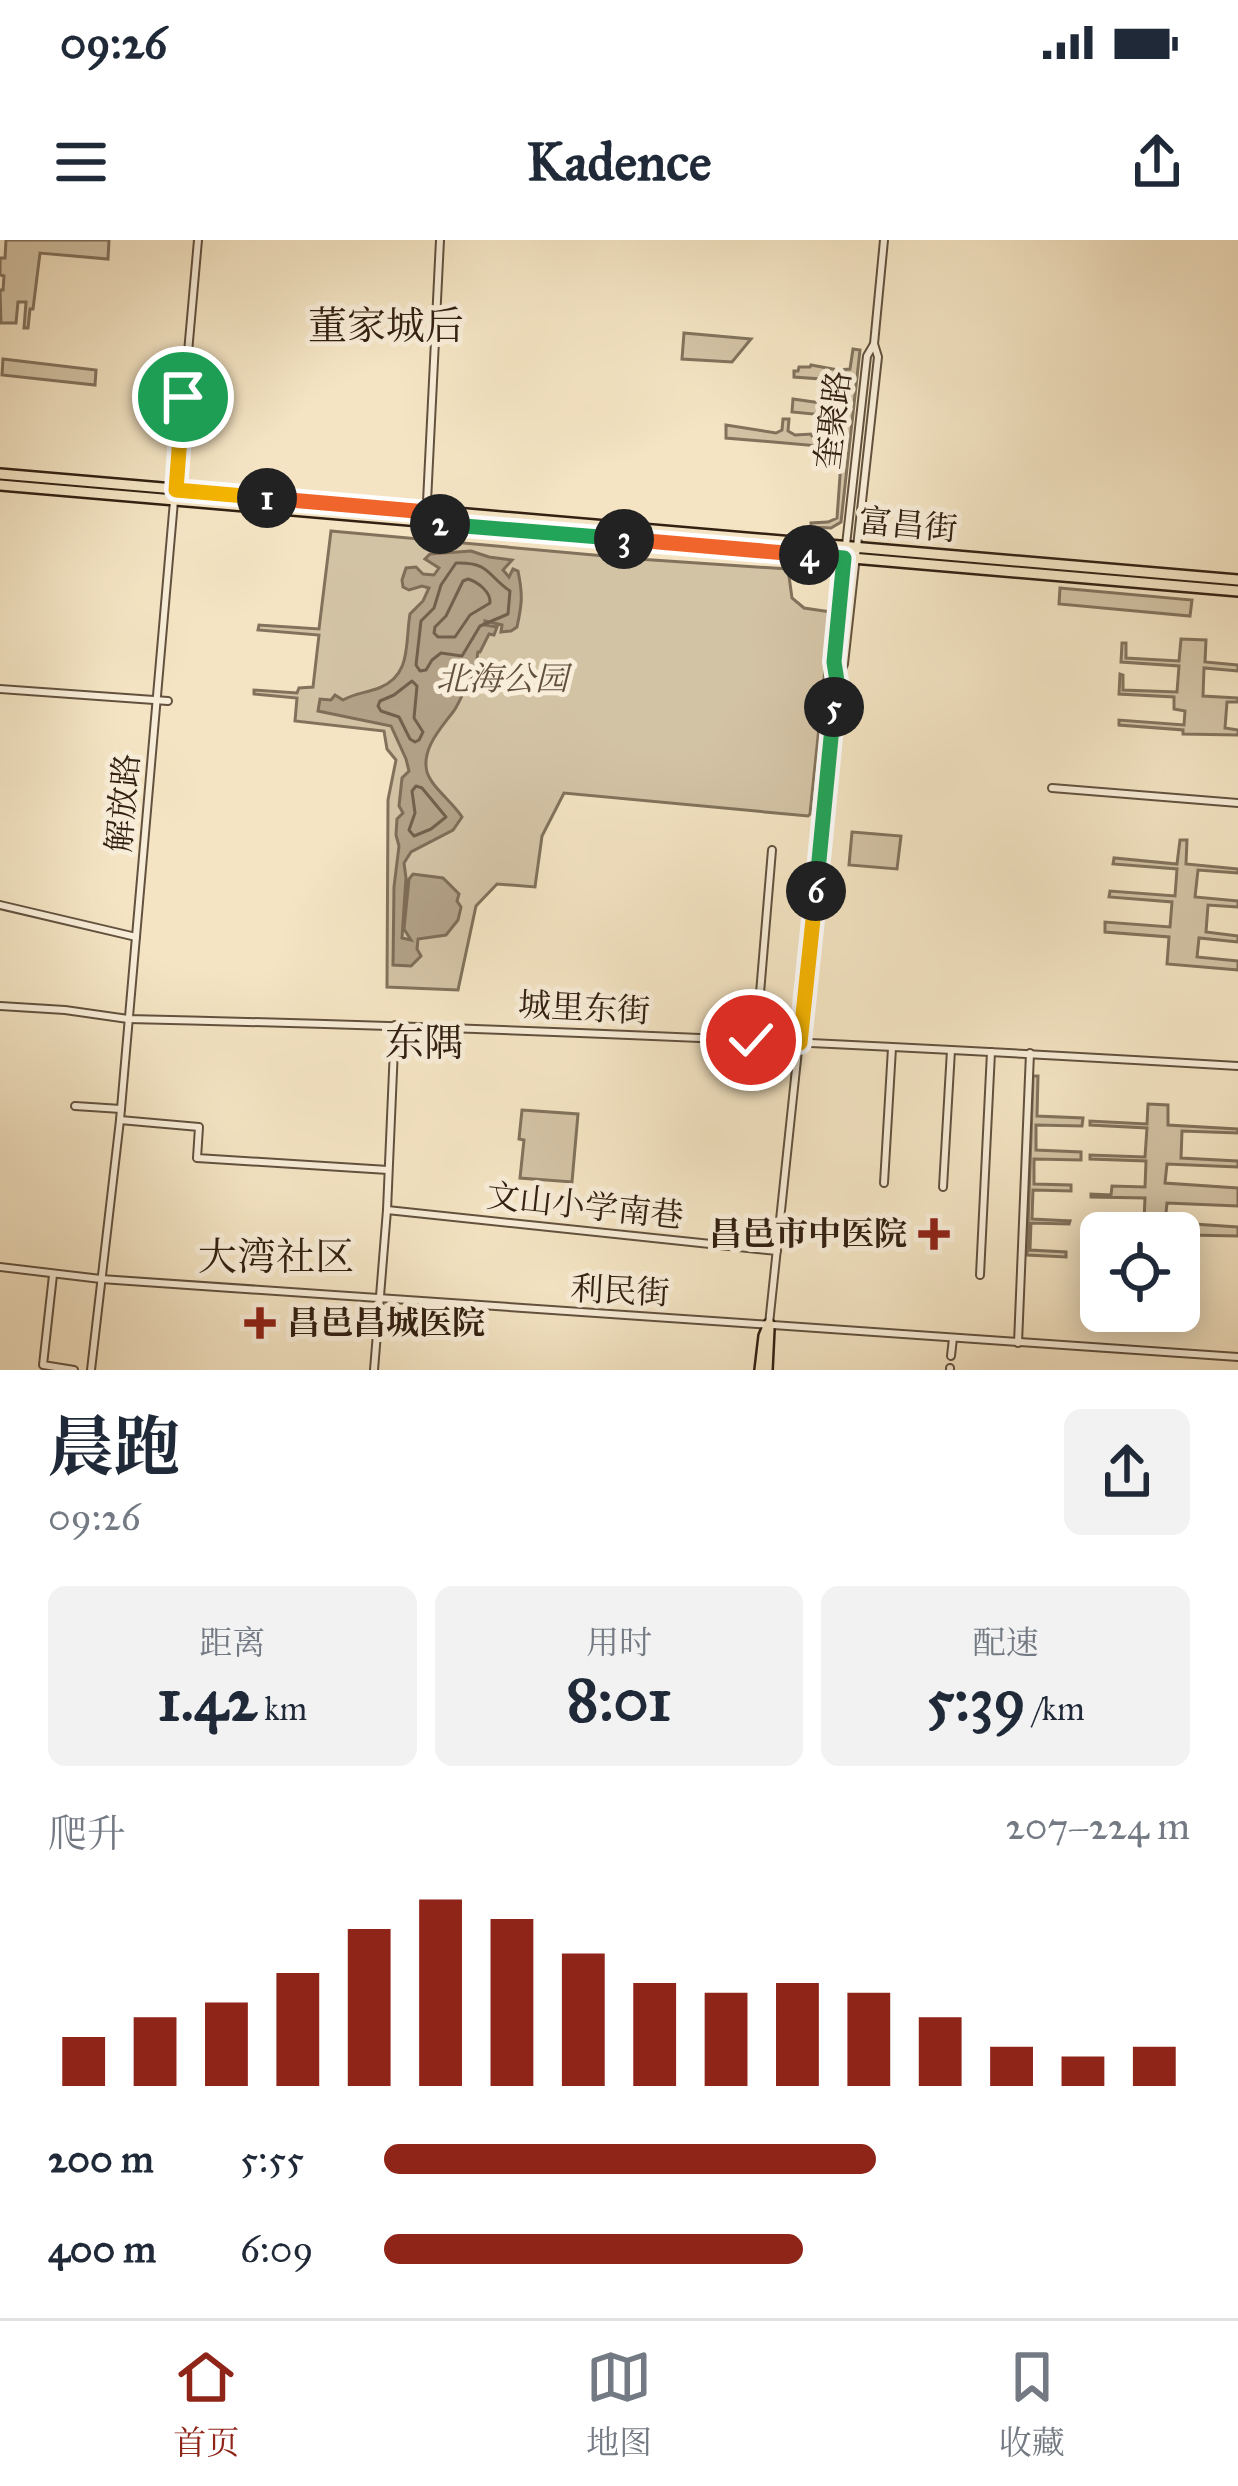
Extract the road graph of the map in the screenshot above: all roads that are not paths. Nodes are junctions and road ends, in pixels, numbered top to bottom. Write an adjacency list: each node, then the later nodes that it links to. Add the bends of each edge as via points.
1 (198, 240): 6 (street, 解放路)
2 (440, 240): 7 (street)
3 (884, 240): 8 (street, 奎聚路, via 878,357)
4 (0, 474): 6 (main road, 富昌街)
5 (0, 485): 6 (main road, 富昌街)
6 (175, 496): 7 (main road, 富昌街); 13 (street, 解放路)
7 (427, 517): 8 (main road, 富昌街)
8 (850, 553): 9 (main road, 富昌街); 10 (main road, 富昌街); 23 (street)
9 (1238, 580)
10 (1238, 591)
11 (0, 689): 13 (street)
12 (168, 701): 13 (street)
13 (156, 702): 18 (street, 解放路)
14 (1052, 788): 15 (street)
15 (1238, 803)
16 (772, 850): 22 (street)
17 (0, 905): 18 (street)
18 (136, 937): 20 (street, 解放路)
19 (0, 1006): 20 (street, 城里东街)
20 (128, 1019): 21 (street, 城里东街); 30 (street, 解放路)
21 (395, 1025): 22 (street, 城里东街); 32 (street)
22 (756, 1041): 23 (street, 城里东街)
23 (800, 1043): 24 (street, 城里东街); 36 (street)
24 (892, 1048): 25 (street, 城里东街); 33 (street)
25 (951, 1050): 26 (street, 城里东街); 34 (street)
26 (991, 1052): 27 (street, 城里东街); 39 (street)
27 (1030, 1053): 28 (street, 城里东街); 44 (street)
28 (1238, 1066)
29 (75, 1106): 30 (street)
30 (121, 1109): 31 (street, 解放路)
31 (120, 1120): 32 (street, via 199,1126 197,1158); 40 (street, 解放路)
32 (388, 1170): 35 (street)
33 (884, 1183)
34 (943, 1186)
35 (387, 1210): 36 (street, 文山小学南巷); 41 (street)
36 (778, 1251): 42 (street)
37 (0, 1267): 38 (street, 利民街)
38 (53, 1274): 40 (street, 利民街); 47 (street, via 43,1365)
39 (980, 1275)
40 (101, 1279): 41 (street, 利民街); 48 (street, 解放路)
41 (379, 1298): 42 (street, 利民街); 49 (street)
42 (769, 1324): 43 (street, 利民街); 50 (main road)
43 (953, 1338): 44 (street, 利民街); 45 (street)
44 (1018, 1343): 46 (street, 利民街)
45 (951, 1356)
46 (1238, 1358)
47 (74, 1370)
48 (91, 1370)
49 (374, 1370)
50 (764, 1370)

